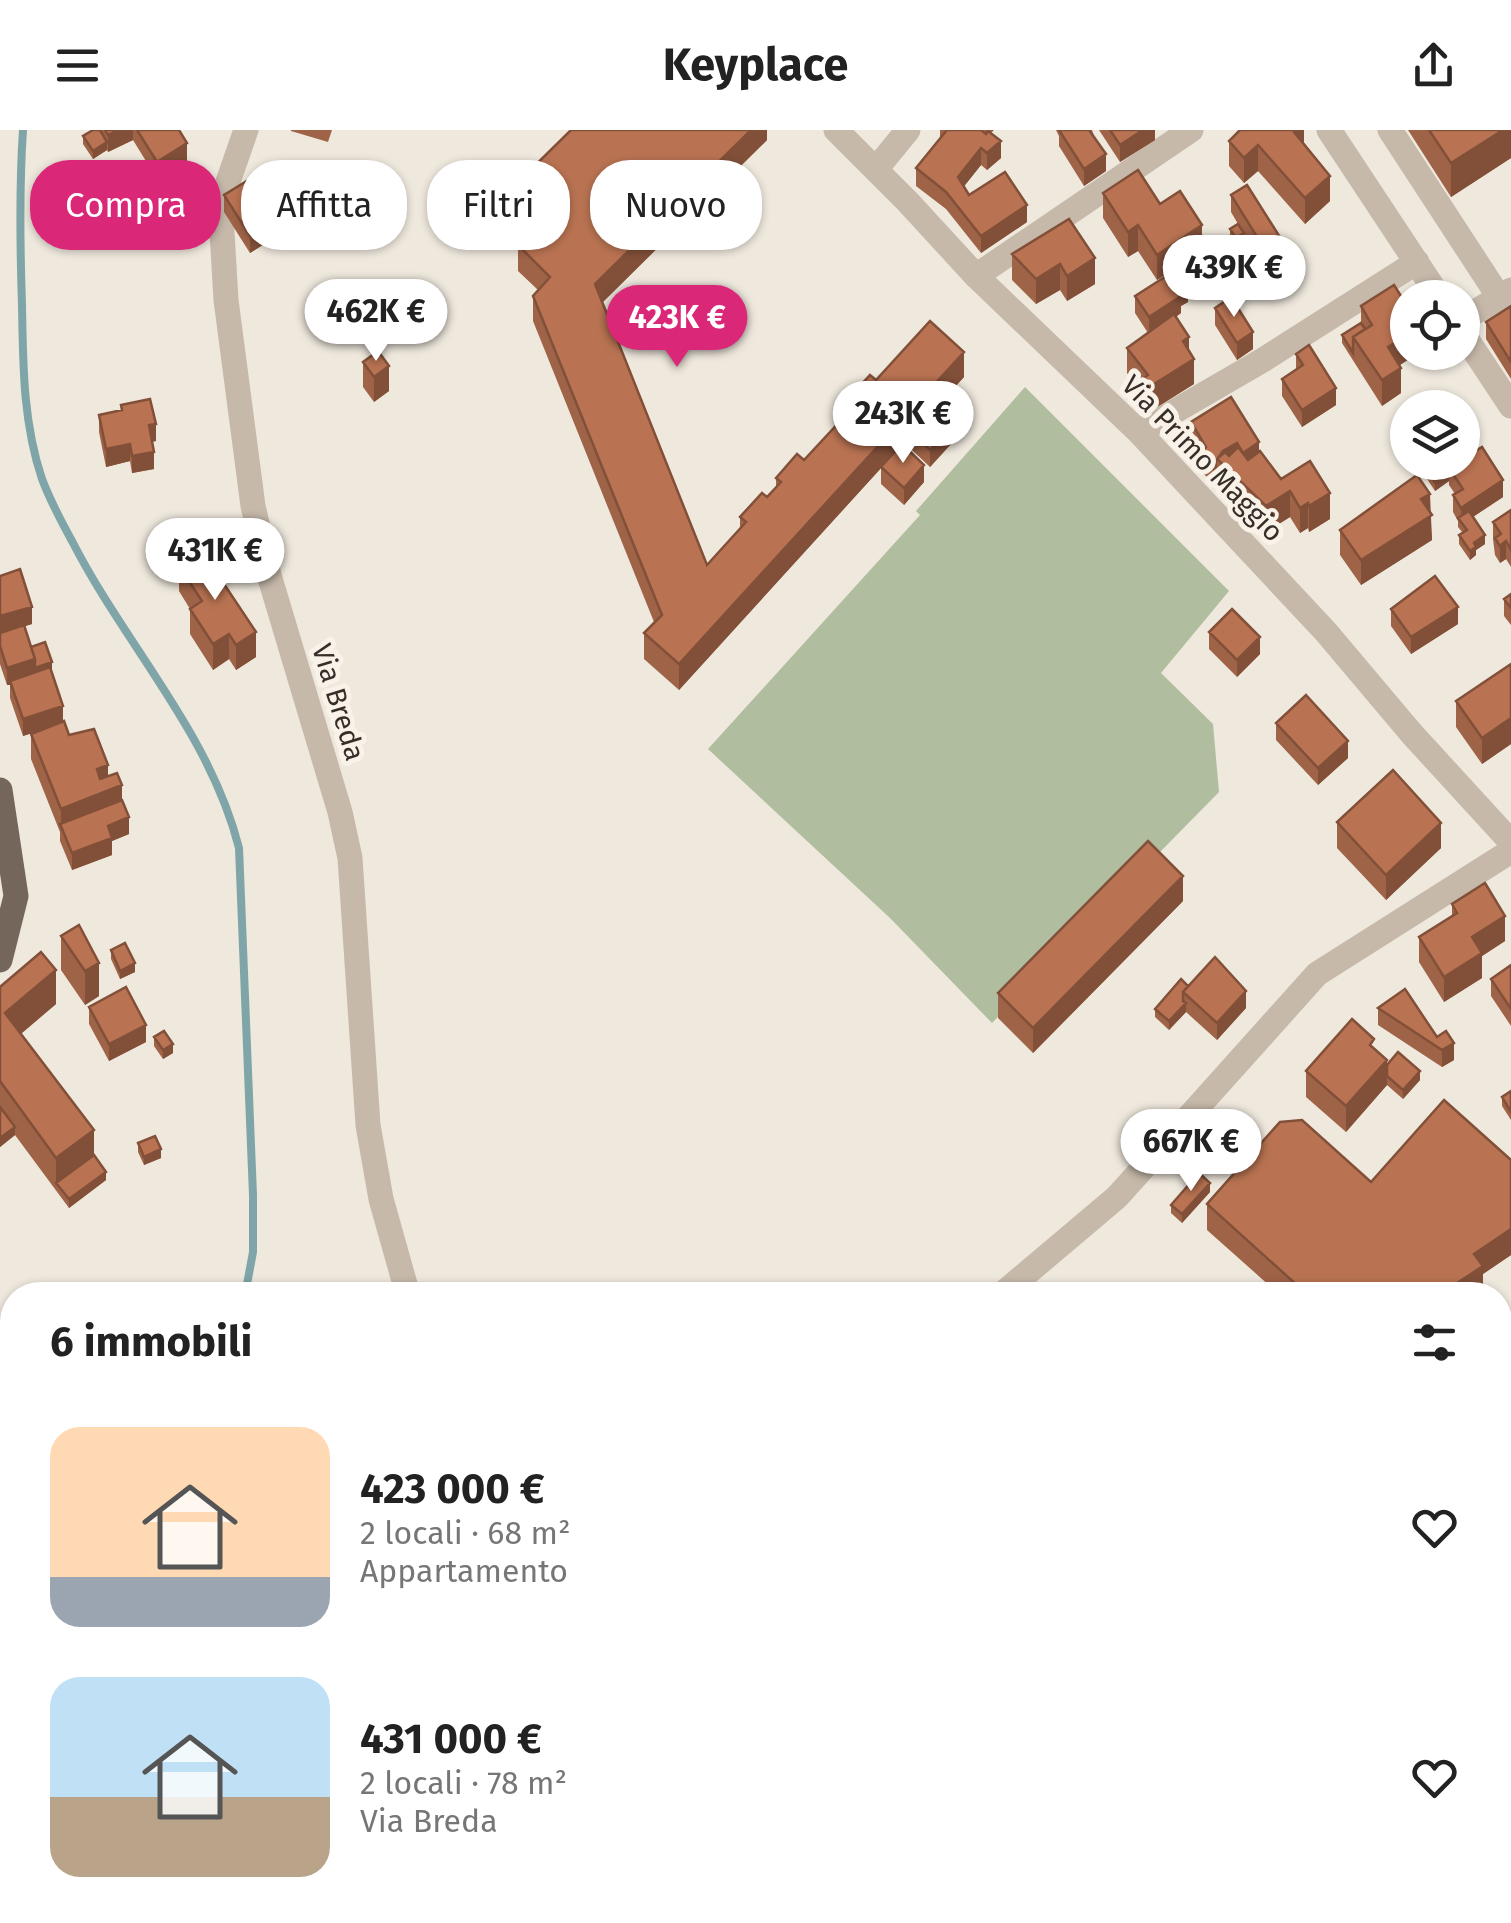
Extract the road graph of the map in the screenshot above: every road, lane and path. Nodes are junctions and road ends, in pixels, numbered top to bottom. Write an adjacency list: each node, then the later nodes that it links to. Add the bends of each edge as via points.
1 (246, 130): 20 (street, Via Breda, via 221,215 252,506 350,858 368,1125)
2 (836, 130): 7 (street, Via Primo Maggio)
3 (908, 130): 7 (street)
4 (1191, 130): 9 (street)
5 (1329, 130): 8 (street)
6 (1390, 130): 11 (street)
7 (876, 169): 9 (street, Via Primo Maggio)
8 (1417, 262): 10 (street); 15 (street)
9 (976, 276): 15 (street, Via Primo Maggio)
10 (1428, 280)
11 (1505, 294): 12 (street)
12 (1480, 309)
13 (1480, 359): 14 (street)
14 (1511, 406)
15 (1140, 432): 17 (street, Via Primo Maggio)
16 (0, 790): 19 (main road, via 16,896)
17 (1511, 842)
18 (1511, 851): 21 (street, via 1317,974 1117,1197)
19 (0, 960)
20 (404, 1282)
21 (1016, 1282)

